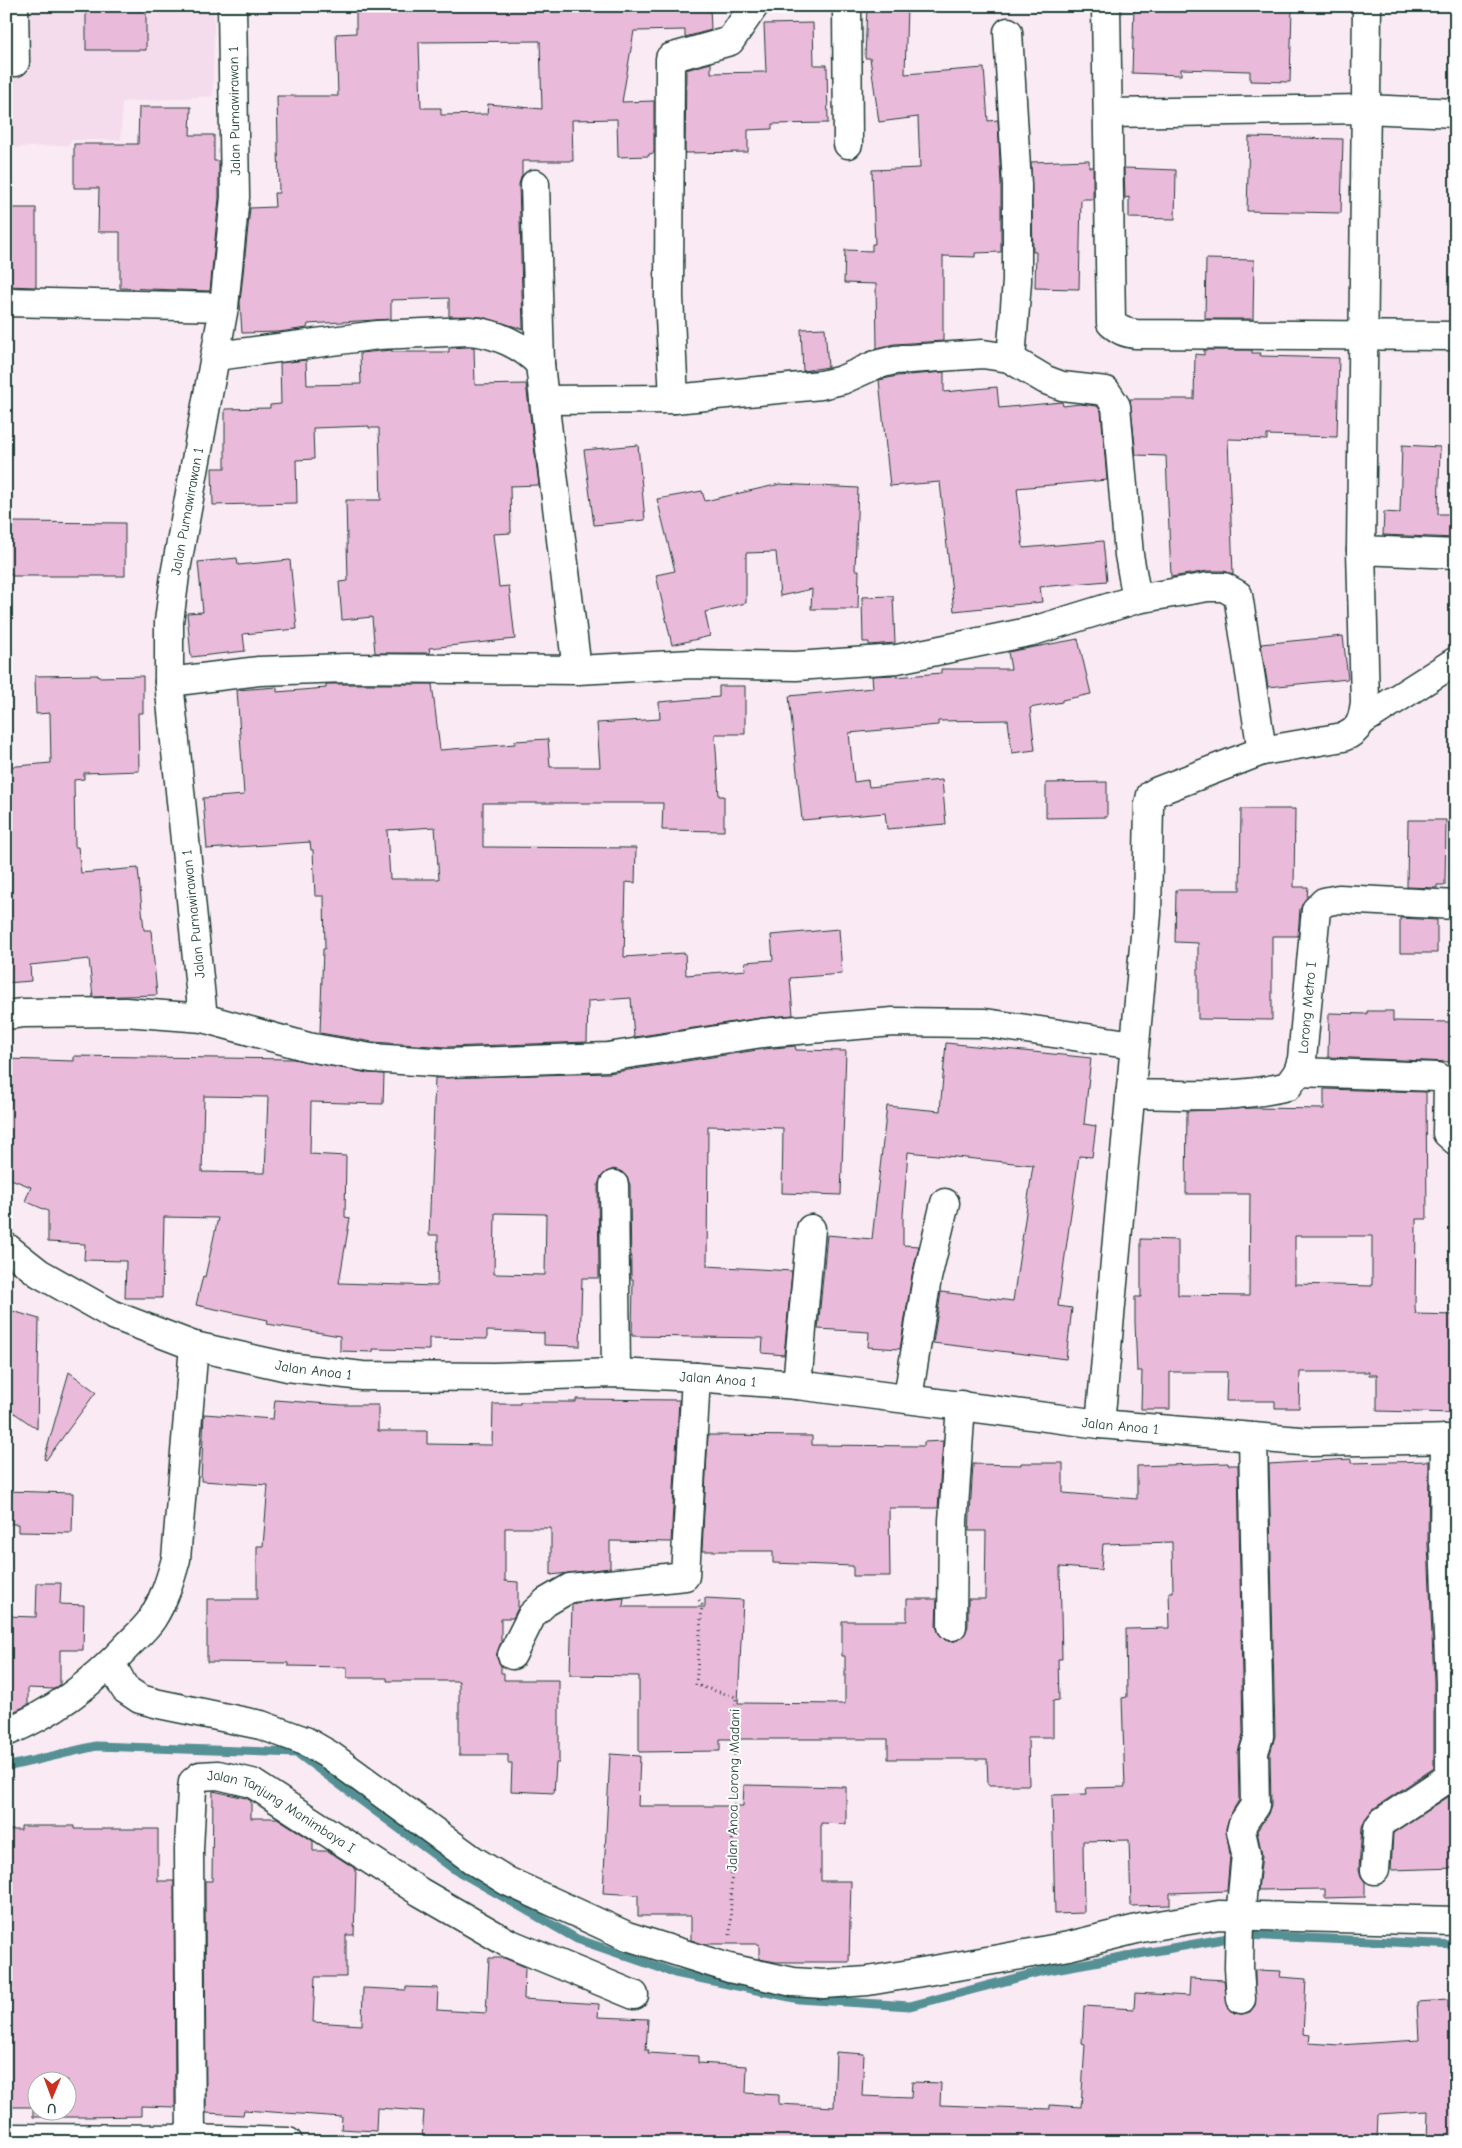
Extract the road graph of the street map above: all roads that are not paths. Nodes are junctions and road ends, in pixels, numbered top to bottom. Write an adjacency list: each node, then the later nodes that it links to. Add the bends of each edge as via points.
1 (14, 6): 8 (street)
2 (232, 6): 15 (street, Jalan Purnawirawan 1, via 235,196)
3 (754, 6): 21 (street, via 730,41 670,58 669,297)
4 (847, 6): 12 (street)
5 (1106, 6): 10 (street)
6 (1367, 6): 9 (street)
7 (1008, 32): 19 (street, via 1017,185 1017,281)
8 (15, 62)
9 (1364, 109): 10 (street); 11 (street); 16 (street)
10 (1109, 113): 16 (street, via 1111,323 1117,329 1136,334)
11 (1456, 113)
12 (848, 144)
13 (535, 184): 20 (street)
14 (6, 302): 15 (street)
15 (224, 307): 18 (street, Jalan Purnawirawan 1)
16 (1363, 334): 17 (street); 23 (street)
17 (1456, 336)
18 (216, 356): 20 (street, via 378,335 469,330 504,339); 28 (street, Jalan Purnawirawan 1, via 175,575 169,622)
19 (1011, 359): 21 (street, via 983,354 895,360 821,385); 25 (street, via 1062,386 1106,391 1116,406 1129,555)
20 (540, 364): 22 (street)
21 (674, 399): 22 (street)
22 (544, 400): 27 (street)
23 (1361, 550): 24 (street); 29 (street)
24 (1456, 554)
25 (1137, 599): 27 (street, via 1033,631 897,659 796,666 693,664); 30 (street, via 1208,587 1224,587 1238,595)
26 (1456, 661): 29 (street)
27 (577, 670): 28 (street, via 346,668 259,671)
28 (169, 682): 33 (street, Jalan Purnawirawan 1)
29 (1362, 721): 30 (street, via 1351,734)
30 (1262, 751): 34 (street, via 1151,796 1147,914)
31 (1456, 905): 35 (street, Lorong Metro I, via 1339,899 1324,902 1316,910 1302,1059)
32 (6, 1015): 33 (street, via 125,1012)
33 (203, 1018): 34 (street, via 308,1048 371,1058 447,1063 608,1057 762,1033 893,1022 985,1022)
34 (1134, 1045): 36 (street)
35 (1298, 1072): 36 (street, Lorong Metro I, via 1288,1086 1268,1091 1228,1096); 37 (street, via 1438,1076 1448,1088 1447,1133)
36 (1130, 1094): 48 (street)
37 (1456, 1141)
38 (614, 1185): 43 (street)
39 (945, 1203): 46 (street, via 927,1278)
40 (811, 1229): 45 (street)
41 (6, 1248): 42 (street, Jalan Anoa 1, via 39,1273 113,1315)
42 (194, 1346): 43 (street, Jalan Anoa 1, via 288,1367 362,1376); 53 (street, via 176,1560 167,1592 151,1621)
43 (616, 1374): 44 (street, Jalan Anoa 1)
44 (696, 1377): 45 (street, Jalan Anoa 1); 52 (street, via 684,1576 570,1588 532,1615)
45 (797, 1385): 46 (street, Jalan Anoa 1)
46 (908, 1398): 47 (street, Jalan Anoa 1)
47 (961, 1406): 48 (street, Jalan Anoa 1); 51 (street, via 953,1520)
48 (1100, 1424): 49 (street, Jalan Anoa 1)
49 (1252, 1437): 50 (street, Jalan Anoa 1, via 1312,1442); 56 (street, via 1259,1736 1254,1752 1255,1805 1241,1830 1246,1854)
50 (1451, 1439): 55 (street, via 1444,1543 1450,1773 1445,1780 1382,1822 1378,1828)
51 (952, 1626)
52 (512, 1655)
53 (111, 1663): 54 (street, via 63,1704); 56 (street, via 125,1689 140,1698 261,1725 305,1741 507,1881 627,1936 729,1968 793,1982 839,1984 999,1959 1203,1917 1218,1915)
54 (6, 1732)
55 (1375, 1870)
56 (1240, 1920): 57 (street); 59 (street)
57 (1456, 1921)
58 (634, 1995): 61 (street, Jalan Tanjung Manimbaya I, via 508,1943 420,1892 252,1783 218,1775 196,1777 192,1789 189,1850)
59 (1241, 1999)
60 (6, 2138): 61 (street)
61 (191, 2140): 62 (street)
62 (288, 2142)

